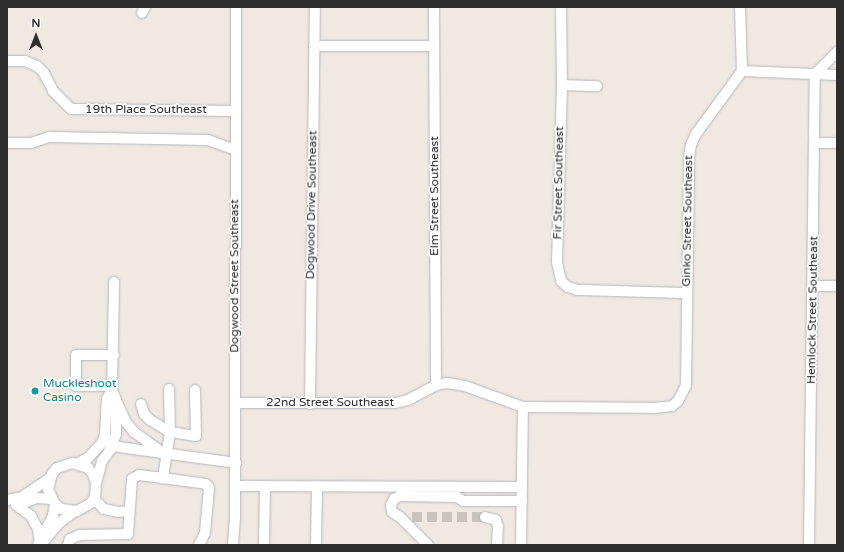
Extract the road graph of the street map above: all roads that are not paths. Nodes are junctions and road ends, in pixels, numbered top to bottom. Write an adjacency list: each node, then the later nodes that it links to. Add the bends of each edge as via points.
1 (236, 7): 15 (street, Dogwood Street Southeast)
2 (315, 7): 6 (street, Dogwood Drive Southeast)
3 (434, 7): 7 (street, Elm Street Southeast)
4 (561, 7): 13 (street, Fir Street Southeast)
5 (740, 7): 10 (street)
6 (314, 46): 7 (street); 33 (street, Dogwood Drive Southeast)
7 (434, 46): 25 (street, Elm Street Southeast)
8 (837, 52): 11 (street)
9 (7, 61): 15 (street, 19th Place Southeast, via 25,61 37,66 44,73 53,91 71,109)
10 (742, 71): 11 (street); 23 (street, Ginko Street Southeast, via 696,134 691,145)
11 (815, 74): 12 (street); 17 (street, Hemlock Street Southeast)
12 (837, 75)
13 (562, 85): 14 (street); 23 (street, Fir Street Southeast, via 557,262 561,281 568,287 578,290)
14 (597, 86)
15 (235, 111): 19 (street, Dogwood Street Southeast)
16 (7, 143): 19 (street, via 31,143 50,137 208,140)
17 (814, 143): 18 (street); 21 (street, Hemlock Street Southeast)
18 (837, 143)
19 (235, 150): 31 (street, Dogwood Street Southeast)
20 (114, 282): 24 (street)
21 (813, 286): 22 (street); 65 (street, Hemlock Street Southeast)
22 (837, 286)
23 (686, 293): 29 (street, Ginko Street Southeast, via 686,385)
24 (114, 355): 26 (street); 26 (street, via 76,355 76,386)
25 (436, 385): 33 (street, 22nd Street Southeast, via 408,400 395,403); 34 (street, 22nd Street Southeast, via 458,384)
26 (112, 388): 30 (street); 38 (street, via 107,399 105,435 102,443 88,458)
27 (169, 389): 35 (street)
28 (195, 390): 35 (street, via 196,436)
29 (678, 401): 34 (street, 22nd Street Southeast, via 672,406 654,408)
30 (116, 402): 36 (street, via 116,434); 37 (street, via 134,432)
31 (236, 403): 33 (street, 22nd Street Southeast); 39 (street, Dogwood Street Southeast)
32 (141, 404): 35 (street, via 144,414 150,420)
33 (310, 404)
34 (523, 407): 46 (street)
35 (170, 432): 37 (street)
36 (112, 446): 37 (street); 42 (street, via 102,461)
37 (165, 453): 39 (street); 41 (street)
38 (78, 463): 40 (street, via 64,464 57,468); 42 (street, via 88,468)
39 (236, 463): 43 (street, Dogwood Street Southeast)
40 (50, 478): 49 (street, via 48,490); 50 (street)
41 (163, 478): 52 (street, via 139,475 132,479); 58 (street, via 206,484 209,488 205,533)
42 (96, 483): 47 (street)
43 (236, 486): 44 (street); 59 (street, Dogwood Street Southeast)
44 (265, 486): 45 (street); 60 (street)
45 (317, 486): 46 (street); 61 (street)
46 (522, 487): 48 (street)
47 (94, 499): 51 (street, via 85,508); 52 (street, via 104,508 118,512)
48 (522, 501): 53 (street, via 463,501 457,497 400,496 394,499 391,505 392,512); 64 (street)
49 (53, 502): 50 (street, via 37,498); 51 (street, via 61,509); 56 (street, via 51,521)
50 (10, 504): 56 (street, via 31,516 38,529)
51 (75, 511): 56 (street)
52 (129, 511): 57 (street, via 128,534 80,535 70,539)
53 (400, 517): 54 (street); 62 (street)
54 (412, 517)
55 (485, 517): 63 (street, via 496,520)
56 (39, 544)
57 (68, 545)
58 (199, 545)
59 (233, 545)
60 (264, 545)
61 (316, 545)
62 (428, 545)
63 (497, 545)
64 (521, 545)
65 (809, 545)

